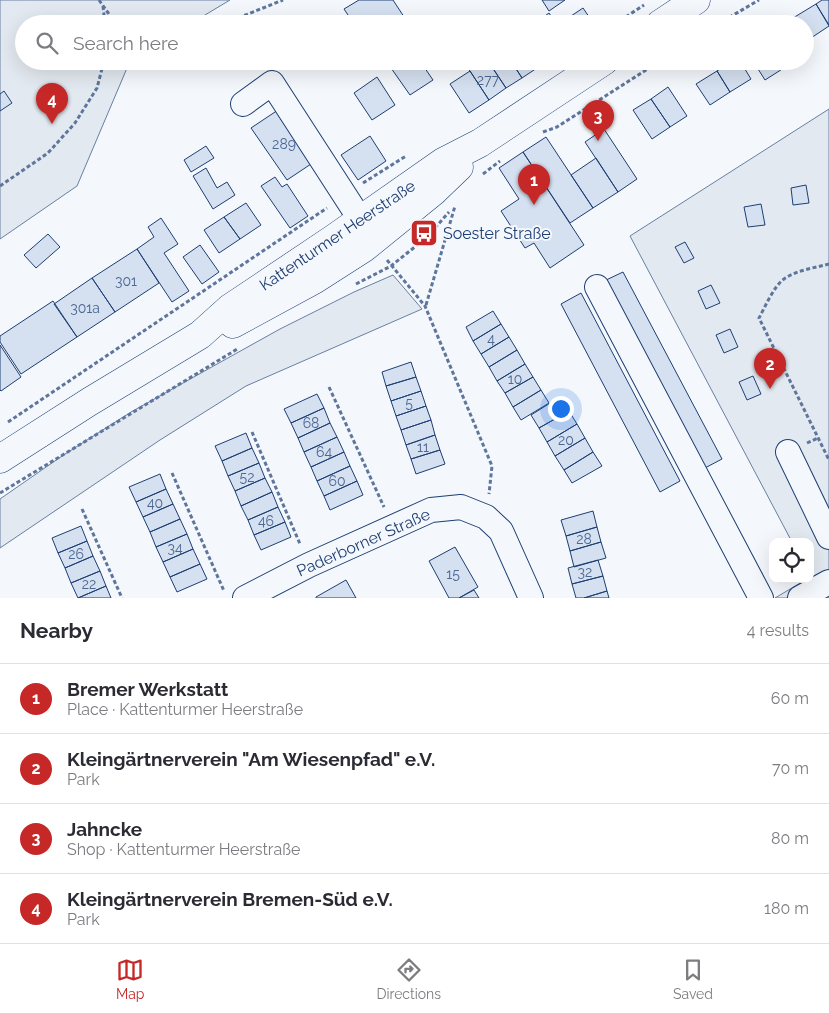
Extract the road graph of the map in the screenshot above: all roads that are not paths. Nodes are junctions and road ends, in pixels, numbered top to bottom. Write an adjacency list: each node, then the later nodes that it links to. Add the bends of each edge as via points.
1 (696, 0): 2 (main road)
2 (674, 15)
3 (590, 70): 5 (main road, Kattenturmer Heerstraße)
4 (243, 104): 6 (street, via 272,83)
5 (480, 143): 6 (main road, Kattenturmer Heerstraße, via 443,162); 8 (main road, Kattenturmer Heerstraße, via 452,175 364,248 240,321)
6 (360, 219): 8 (main road, Kattenturmer Heerstraße, via 230,308)
7 (597, 287): 15 (street)
8 (200, 335): 10 (main road, Kattenturmer Heerstraße)
9 (788, 452): 11 (street)
10 (0, 459)
11 (829, 538)
12 (829, 582): 16 (street)
13 (244, 598): 14 (street, Paderborner Straße, via 431,510 461,507 486,517 501,531)
14 (531, 598)
15 (761, 598)
16 (800, 598)

